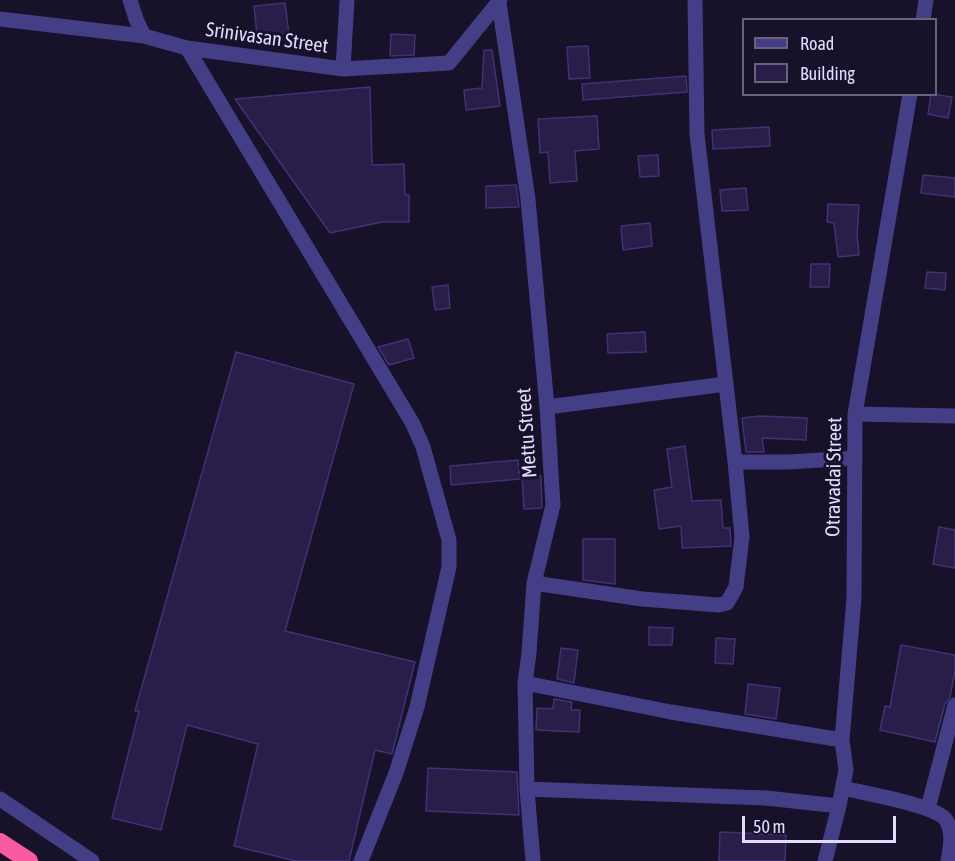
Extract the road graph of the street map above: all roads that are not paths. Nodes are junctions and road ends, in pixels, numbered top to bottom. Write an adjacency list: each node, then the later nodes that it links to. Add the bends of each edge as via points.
1 (130, 0): 8 (street)
2 (347, 0): 10 (street)
3 (695, 0): 12 (street, via 697,134)
4 (926, 0): 6 (street)
5 (500, 1): 10 (street, Srinivasan Street, via 449,63); 13 (street, Mettu Street, via 528,199)
6 (922, 18)
7 (0, 19): 8 (street, Srinivasan Street)
8 (144, 36): 9 (street, Srinivasan Street)
9 (187, 48): 10 (street, Srinivasan Street); 30 (street, via 413,424 448,540 449,567 417,707)
10 (343, 69)
11 (910, 96): 14 (street, Otravadai Street)
12 (726, 384): 13 (street); 17 (street)
13 (547, 407): 18 (street, Mettu Street, via 553,505)
14 (855, 414): 15 (street); 16 (street, Otravadai Street)
15 (955, 416)
16 (855, 458): 17 (street); 21 (street, Otravadai Street, via 854,598)
17 (735, 462): 18 (street, via 742,537 736,587 727,603 642,599)
18 (534, 583): 19 (street, Mettu Street)
19 (525, 683): 21 (street); 23 (street, Mettu Street)
20 (955, 705): 26 (street)
21 (842, 740): 22 (street, Otravadai Street, via 846,770)
22 (843, 788): 25 (street, Otravadai Street); 26 (street)
23 (527, 789): 25 (street, via 766,798); 31 (street, Mettu Street)
24 (0, 799): 29 (street)
25 (839, 806): 32 (street, Otravadai Street)
26 (928, 808): 33 (street, via 945,819 952,837)
27 (0, 842): 28 (highway)
28 (29, 861)
29 (92, 861)
30 (361, 861)
31 (532, 861)
32 (825, 861)
33 (948, 861)

